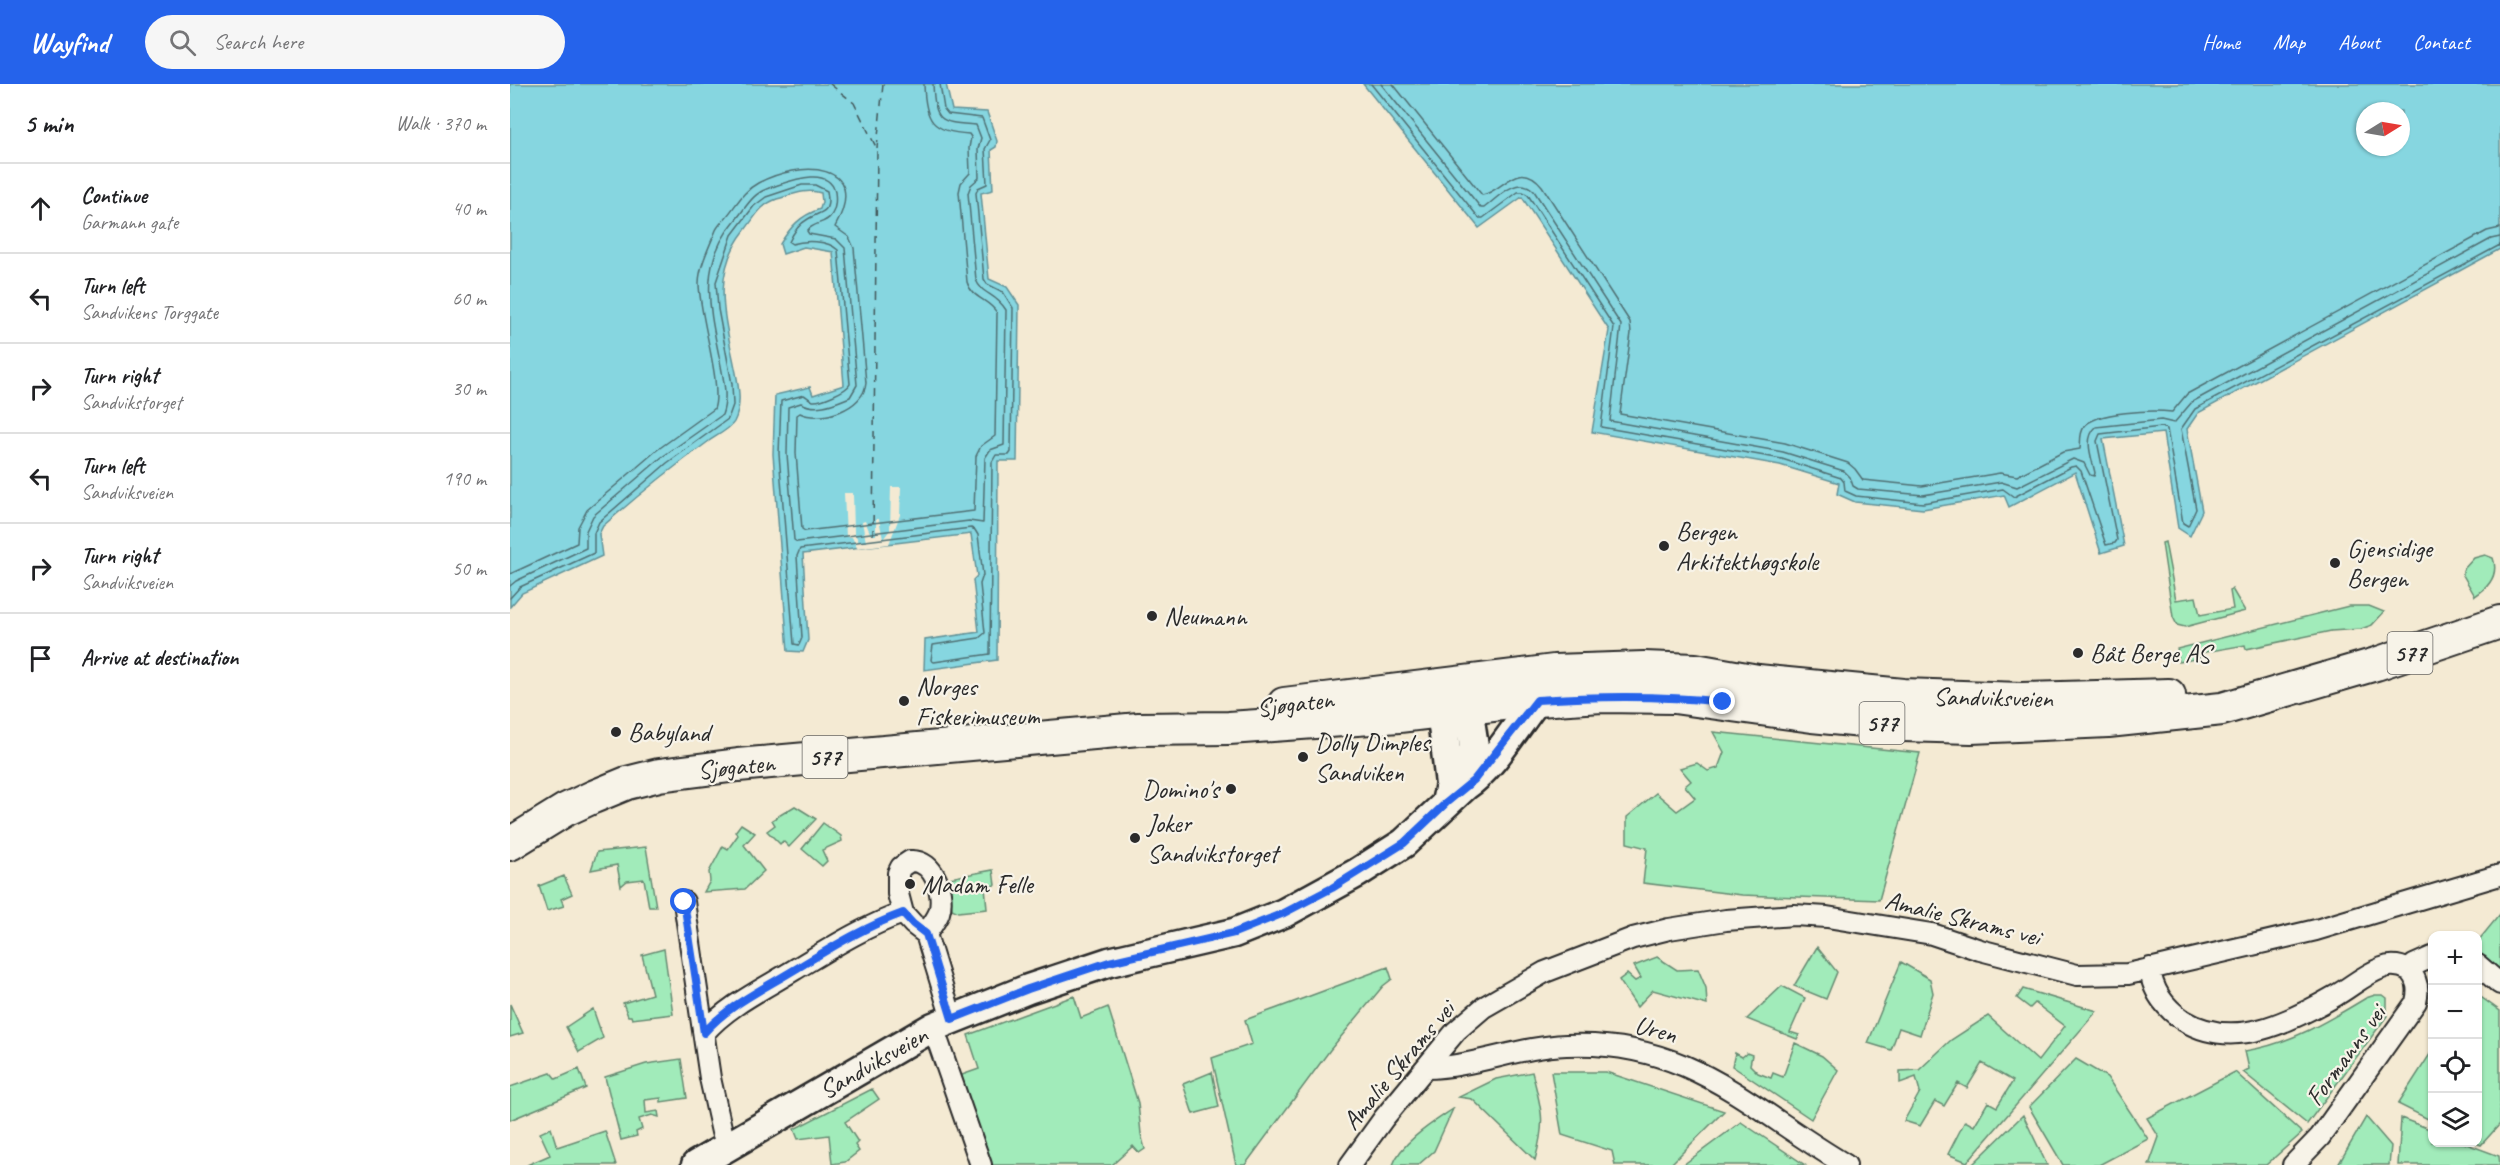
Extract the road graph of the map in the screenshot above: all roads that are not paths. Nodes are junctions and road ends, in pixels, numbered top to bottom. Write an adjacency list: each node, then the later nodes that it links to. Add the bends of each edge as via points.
1 (2500, 622): 2 (main road, Sandviksveien / 577)
2 (2319, 679): 3 (main road, Sandviksveien / 577, via 2219,694 2021,699 1904,695 1758,681 1695,670 1644,668 1554,671); 4 (main road, Sandviksveien / 577, via 2222,709 1971,727 1812,716 1674,697)
3 (1454, 700): 4 (main road, Sandviksveien / 577); 5 (main road, via 1450,784); 6 (main road, Sjøgaten / 577, via 1228,711 1139,729 659,775 593,796 565,810)
4 (1537, 700): 5 (main road, Sandviksveien, via 1488,765)
5 (1455, 794): 16 (main road, Sandviksveien, via 1404,843 1284,913 1234,933 1109,962)
6 (515, 845)
7 (2500, 875): 12 (street, Amalie Skrams vei, via 2316,930)
8 (684, 902): 17 (street)
9 (903, 913): 10 (street); 10 (street, via 897,894 898,873 910,861 922,862 934,874 939,901 939,912); 17 (street, via 871,925 790,972 721,1015)
10 (926, 934): 16 (street)
11 (2428, 959): 14 (street)
12 (2150, 968): 14 (street, via 2154,991 2174,1014 2217,1033 2233,1035 2290,1018 2384,967 2402,966); 18 (street, Amalie Skrams vei, via 2117,975 2077,975 1898,927 1794,915 1726,920 1633,938 1545,972 1484,1007 1456,1031)
13 (2482, 968): 15 (street)
14 (2409, 970): 24 (street, Formanns vei, via 2416,982 2416,1002 2320,1137)
15 (2500, 984)
16 (943, 1023): 19 (main road, Sandviksveien); 20 (street)
17 (704, 1033): 19 (street)
18 (1426, 1068): 22 (street, Amalie Skrams vei); 23 (street, Uren, via 1461,1065 1534,1047 1624,1047 1710,1076)
19 (728, 1146): 21 (main road, Sandviksveien)
20 (974, 1162)
21 (696, 1165)
22 (1350, 1165)
23 (1846, 1165)
24 (2293, 1165)

